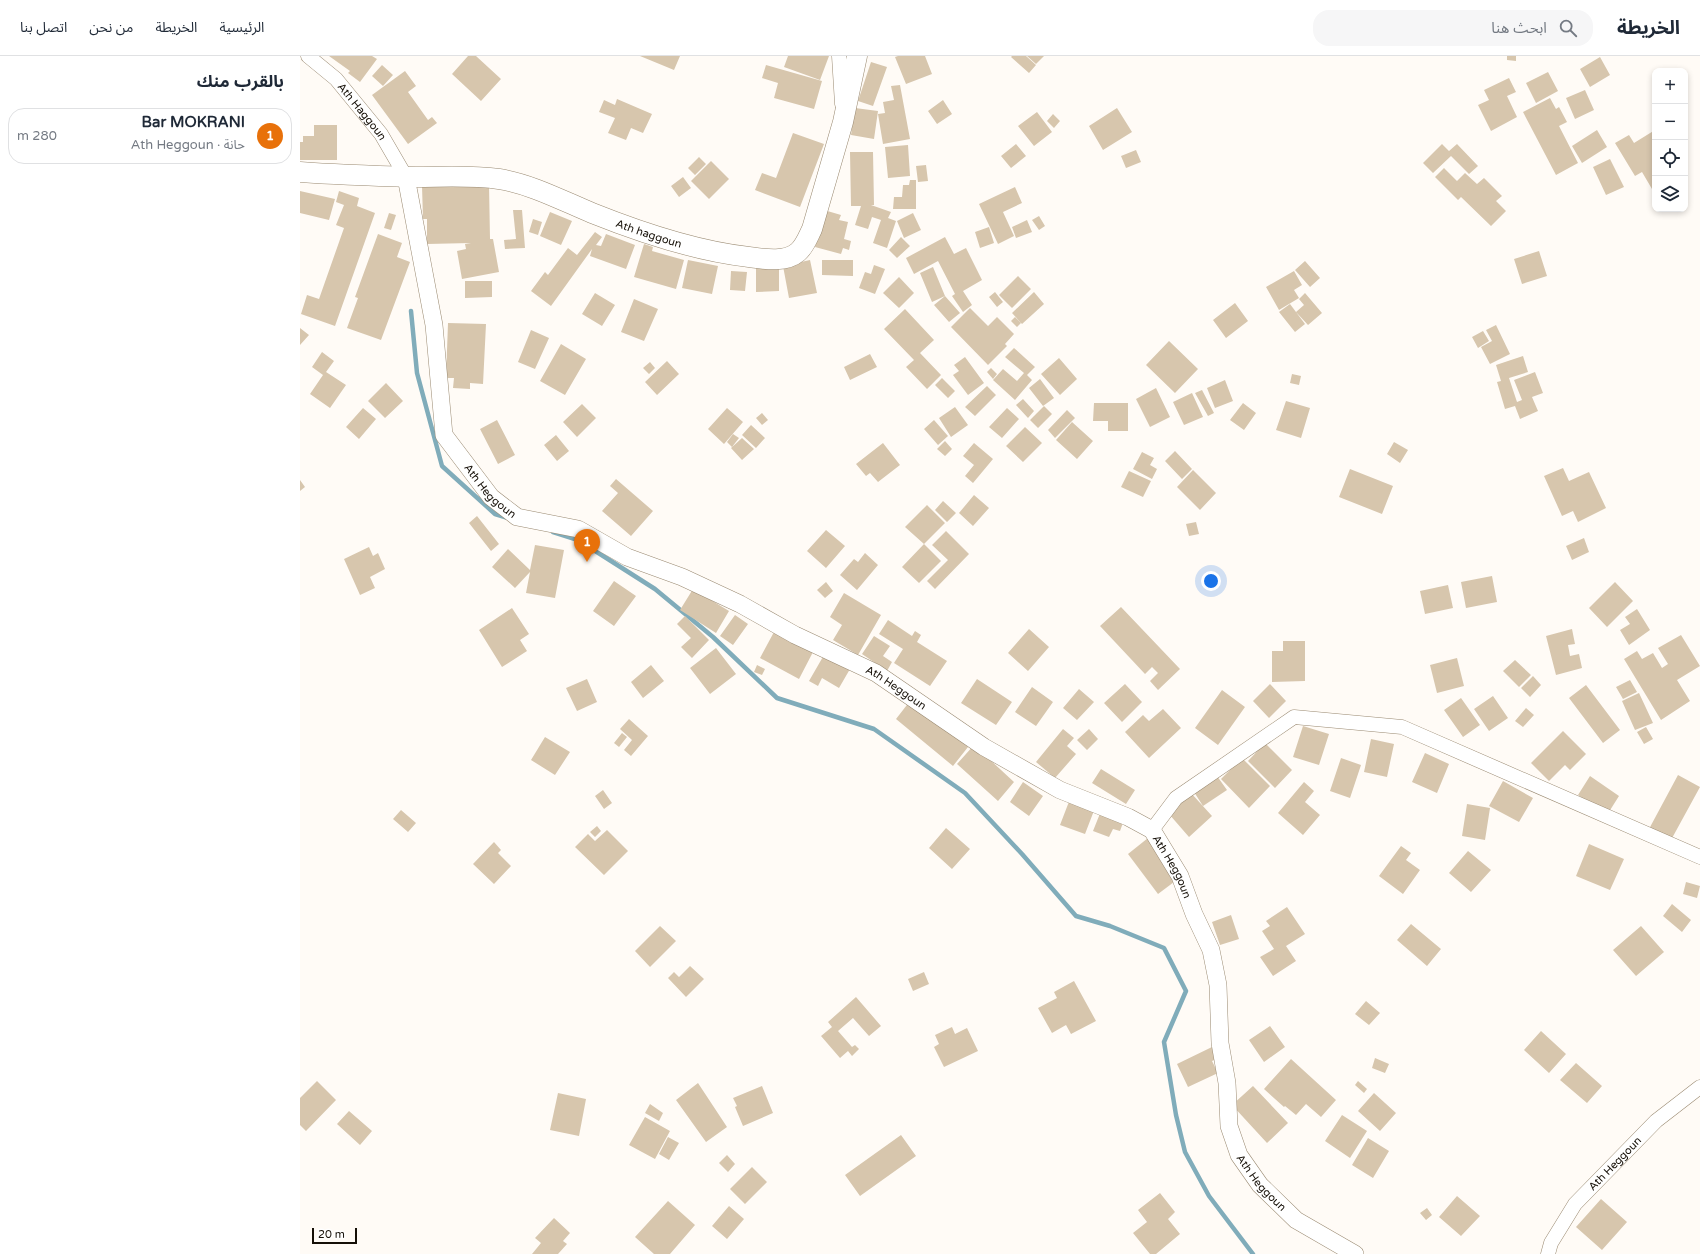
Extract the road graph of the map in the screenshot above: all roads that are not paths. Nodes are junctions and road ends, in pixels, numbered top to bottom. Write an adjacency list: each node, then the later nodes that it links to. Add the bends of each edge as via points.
1 (308, 56): 6 (street, Ath Haggoun, via 336,79 381,134)
2 (839, 56): 4 (street)
3 (857, 56): 4 (main road, Ath haggoun)
4 (843, 122): 6 (main road, Ath haggoun, via 806,243 798,252 784,258 768,260 720,254 660,238 500,179)
5 (300, 172): 6 (main road, Ath haggoun)
6 (406, 177): 7 (street, Ath Heggoun, via 434,325 444,435 491,497 517,517 578,529 627,557 682,577 740,604 795,635 876,673 991,751 1060,790 1128,817)
7 (1152, 830): 8 (street, via 1176,798 1294,716 1402,727); 10 (street, Ath Heggoun, via 1180,876 1211,950 1218,985 1220,1043 1229,1126 1240,1155 1260,1185 1296,1220)
8 (1700, 857)
9 (1700, 1087): 11 (street, Ath Heggoun, via 1656,1121 1575,1204 1551,1243)
10 (1355, 1254)
11 (1548, 1254)

